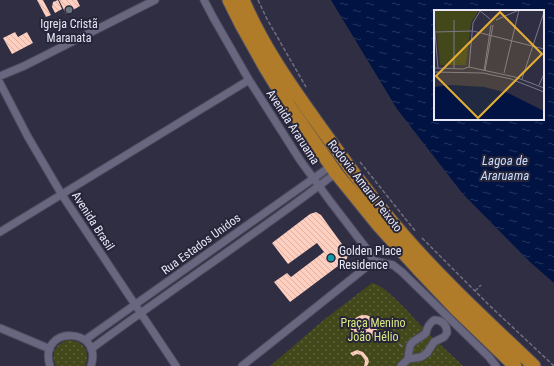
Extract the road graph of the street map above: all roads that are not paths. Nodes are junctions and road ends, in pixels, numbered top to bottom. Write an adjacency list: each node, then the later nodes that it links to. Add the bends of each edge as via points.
1 (155, 0): 5 (street)
2 (204, 0): 6 (street, Avenida Araruama)
3 (229, 0): 9 (highway, Rodovia Amaral Peixoto, via 289,106)
4 (243, 0): 8 (highway, Rodovia Amaral Peixoto, via 265,43)
5 (0, 76)
6 (249, 80): 10 (street, Avenida Araruama); 12 (street)
7 (0, 83): 12 (street, Avenida Brasil)
8 (305, 95): 9 (highway, via 331,151); 14 (highway, Rodovia Amaral Peixoto, via 355,175)
9 (334, 169): 10 (street, Rua Estados Unidos); 11 (street, Rua Estados Unidos); 14 (highway, via 349,175); 35 (highway, Rodovia Amaral Peixoto, via 379,226 418,269)
10 (313, 178): 11 (street, Avenida Araruama); 13 (street, Rua Estados Unidos)
11 (319, 186): 15 (street, Rua Estados Unidos); 19 (street, Avenida Araruama)
12 (62, 195): 16 (street); 22 (street, Avenida Brasil)
13 (258, 217): 15 (street); 17 (street, Rua Estados Unidos)
14 (388, 217): 36 (highway, Rodovia Amaral Peixoto, via 465,301)
15 (263, 226): 18 (street, Rua Estados Unidos)
16 (0, 232)
17 (222, 242): 18 (street); 20 (street, Rua Estados Unidos)
18 (228, 251): 21 (street, Rua Estados Unidos)
19 (374, 261): 32 (street); 34 (street, via 393,265 402,272)
20 (186, 269): 21 (street); 22 (street, Rua Estados Unidos)
21 (191, 277): 23 (street, Rua Estados Unidos)
22 (135, 305): 23 (street, Avenida Brasil); 25 (street, Rua Estados Unidos)
23 (140, 312): 27 (street, Rua Estados Unidos); 31 (street, Avenida Brasil)
24 (0, 328): 26 (street)
25 (85, 340): 26 (street, via 72,335 65,336 53,343); 27 (street)
26 (50, 349): 29 (street)
27 (91, 349): 30 (street)
28 (408, 360): 28 (street, via 421,357 434,342 444,337 447,333 444,322 434,320 426,333 410,344); 33 (street)
29 (50, 366)
30 (92, 366)
31 (176, 366)
32 (242, 366)
33 (401, 366)
34 (496, 366)
35 (515, 366)
36 (534, 366)

